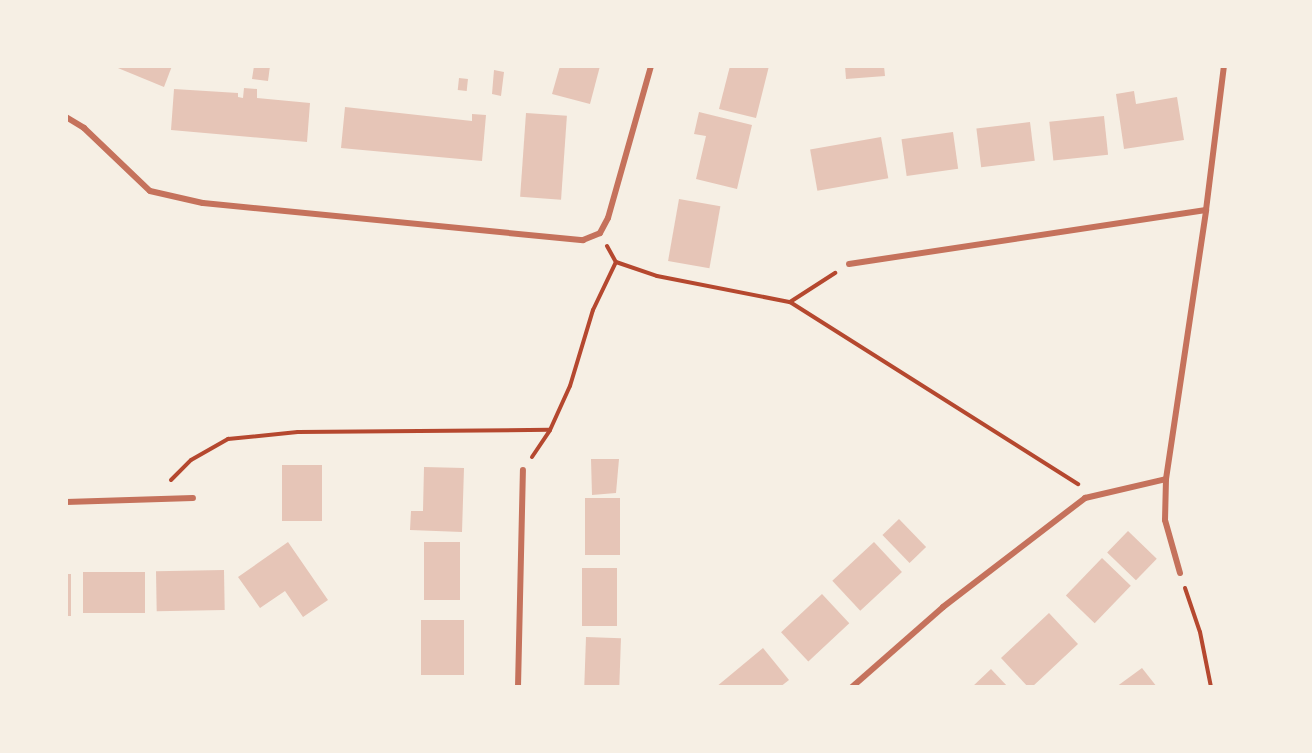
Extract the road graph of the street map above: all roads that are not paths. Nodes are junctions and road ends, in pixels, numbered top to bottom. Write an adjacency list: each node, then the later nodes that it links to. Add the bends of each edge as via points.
1 (651, 66): 3 (street, via 617,193 600,232 583,240 203,203 150,191 84,128)
2 (1224, 66): 4 (street)
3 (66, 117)
4 (1206, 210): 5 (street); 7 (street)
5 (849, 264)
6 (523, 470): 11 (street)
7 (1166, 479): 10 (street, via 1165,520); 12 (street, via 1085,498 943,607)
8 (193, 498): 9 (street)
9 (66, 501)
10 (1180, 573)
11 (518, 687)
12 (852, 687)

